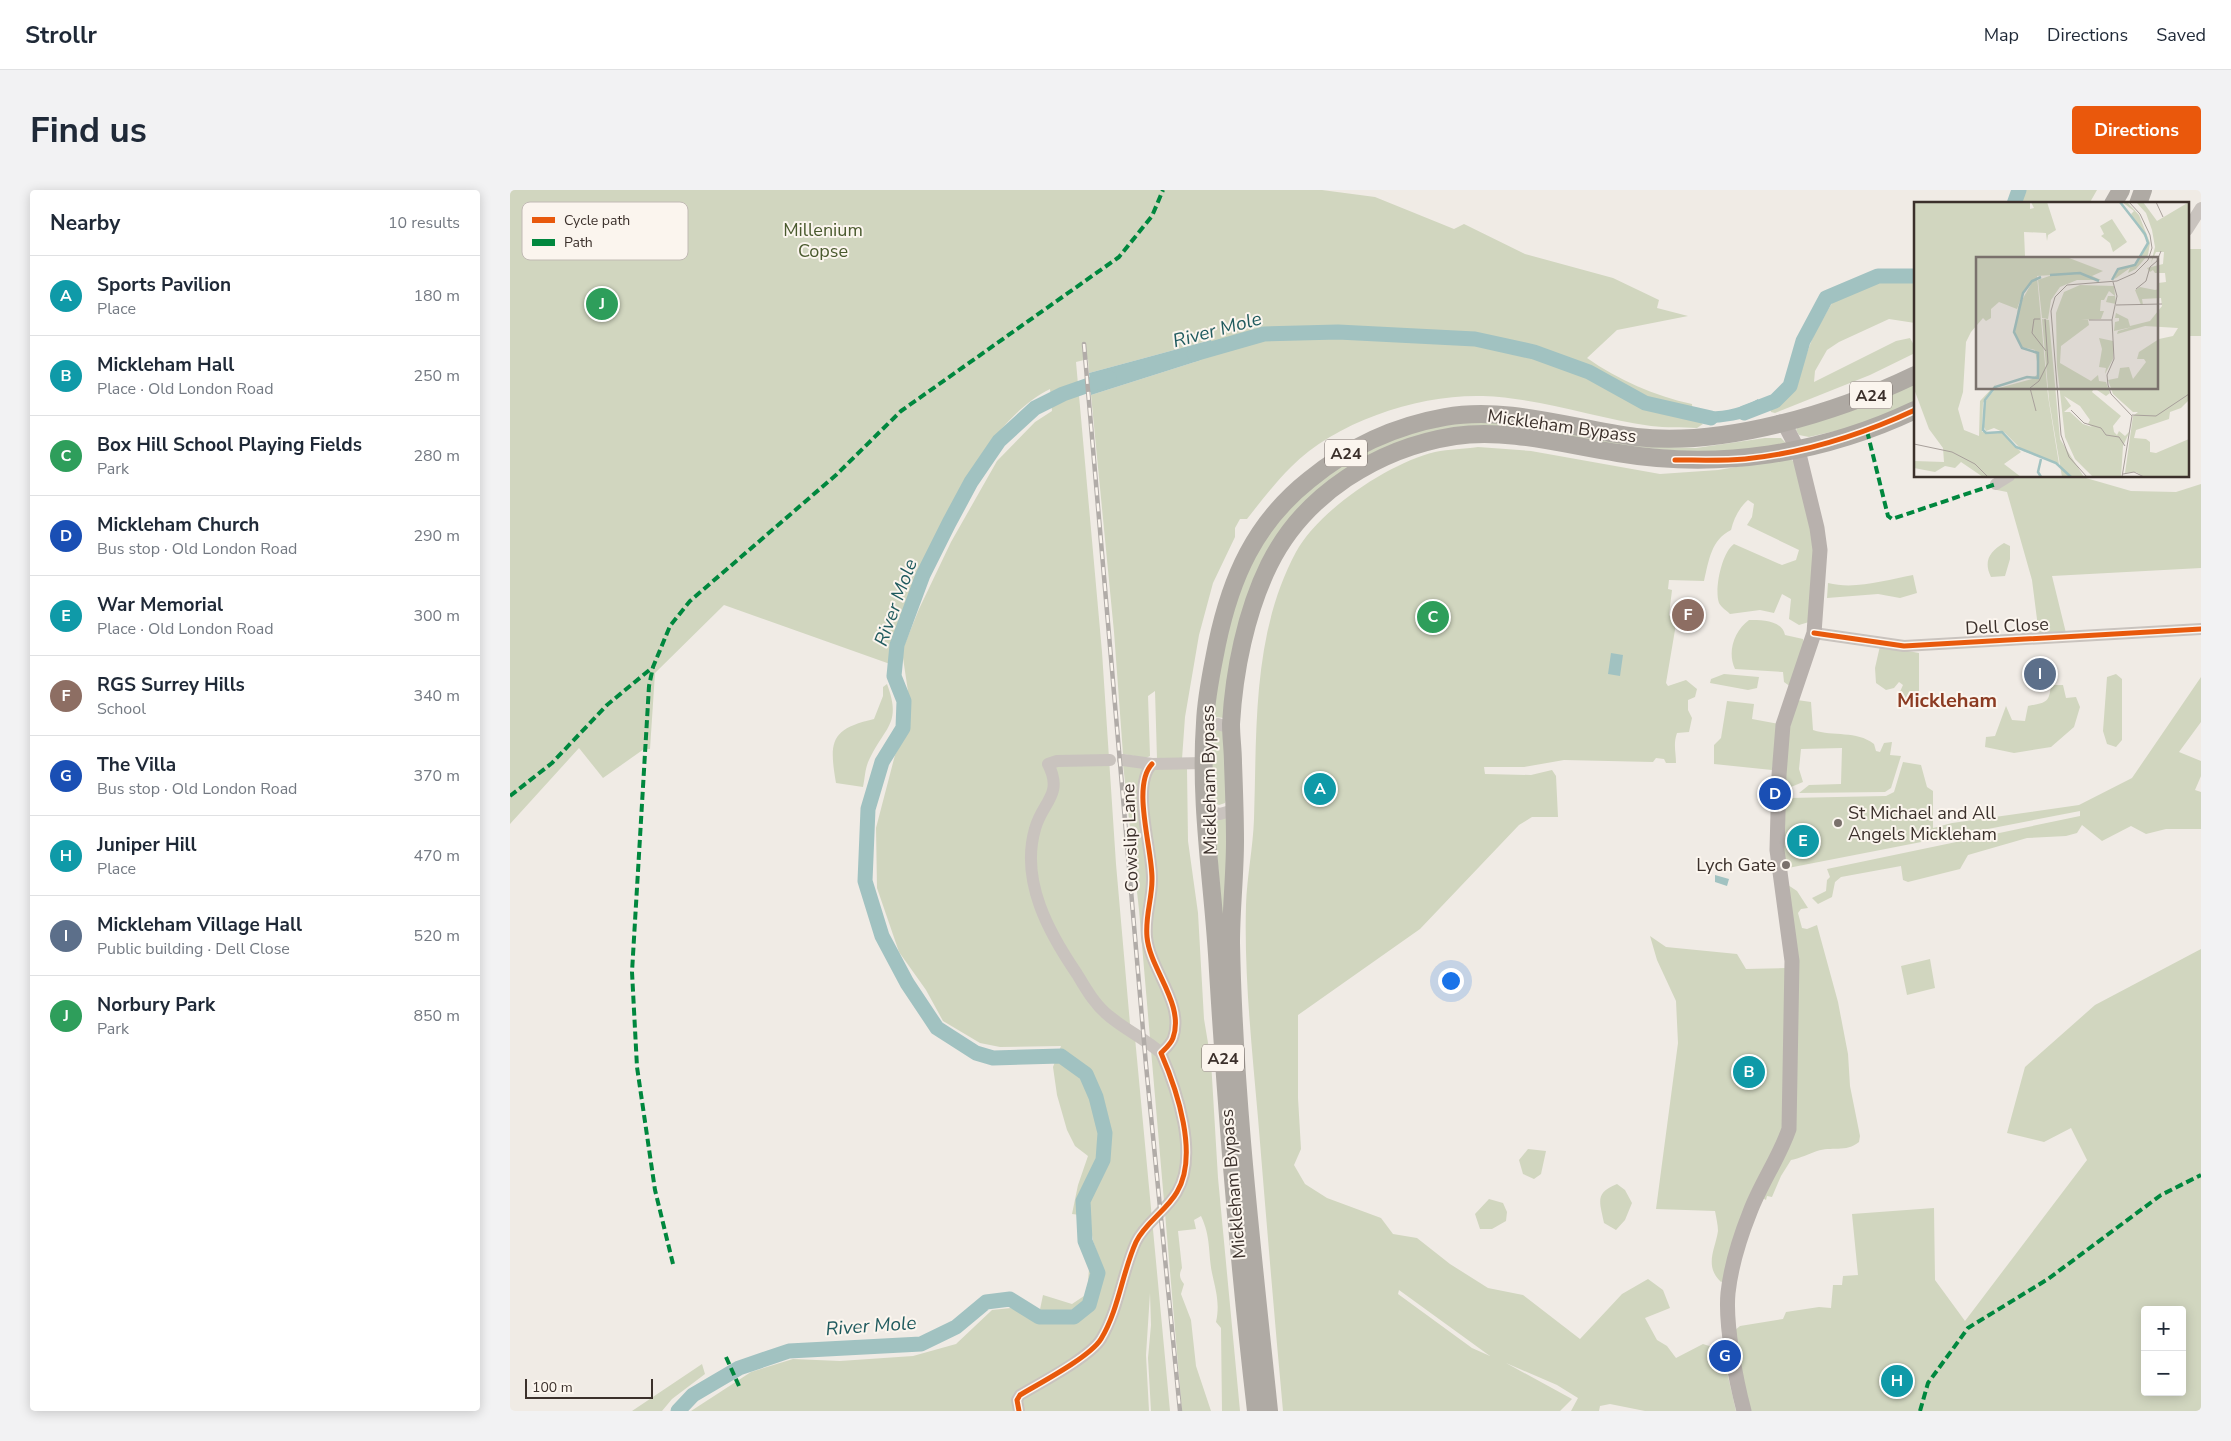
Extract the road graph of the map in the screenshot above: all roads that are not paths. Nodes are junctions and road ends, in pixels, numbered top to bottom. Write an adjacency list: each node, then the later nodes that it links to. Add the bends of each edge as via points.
1 (2121, 190): 3 (highway)
2 (2144, 190): 4 (highway)
3 (2114, 202)
4 (2139, 202)
5 (2201, 208): 6 (street)
6 (2188, 228)
7 (1914, 375): 9 (highway, Mickleham Bypass / A24, via 1859,400)
8 (1914, 410): 11 (highway, Mickleham Bypass / A24, via 1838,440)
9 (1780, 422): 10 (highway, Mickleham Bypass / A24); 11 (main road)
10 (1756, 428): 11 (main road); 16 (highway, Mickleham Bypass / A24, via 1677,439 1638,437 1525,417 1467,415 1402,427 1361,444 1325,466 1279,506 1246,554 1232,586 1221,626 1209,682)
11 (1795, 444): 15 (main road, via 1820,550); 17 (highway, Mickleham Bypass / A24, via 1744,459 1675,460 1506,436 1459,435 1416,444 1381,457 1341,481 1308,510 1282,540 1250,615)
12 (2006, 478): 13 (street)
13 (1996, 484)
14 (2201, 628): 15 (street, Dell Close, via 1904,646)
15 (1814, 634): 26 (main road, via 1783,725 1779,775 1777,850 1792,961 1789,1129 1750,1211 1728,1296 1735,1371)
16 (1204, 727): 17 (street, via 1218,724); 19 (highway, Mickleham Bypass / A24)
17 (1231, 728): 21 (highway, Mickleham Bypass / A24)
18 (1152, 764): 19 (street); 22 (street, Cowslip Lane, via 1145,776 1143,791 1152,882 1147,937 1153,963 1173,1007 1176,1023 1173,1040); 22 (street, via 1117,760 1048,764 1055,786 1035,829 1030,861 1036,894 1052,933 1093,1000 1108,1016)
19 (1205, 764): 20 (highway, Mickleham Bypass / A24)
20 (1205, 810): 21 (street, via 1220,814); 24 (highway, Mickleham Bypass / A24, via 1215,912 1229,1137)
21 (1234, 810): 25 (highway, Mickleham Bypass / A24, via 1231,942 1236,1047)
22 (1161, 1053): 23 (street, via 1176,1087 1186,1147 1186,1173 1177,1193 1137,1240 1101,1340 1083,1356 1020,1395 1017,1400)
23 (1019, 1411)
24 (1256, 1411)
25 (1269, 1411)
26 (1744, 1411)

